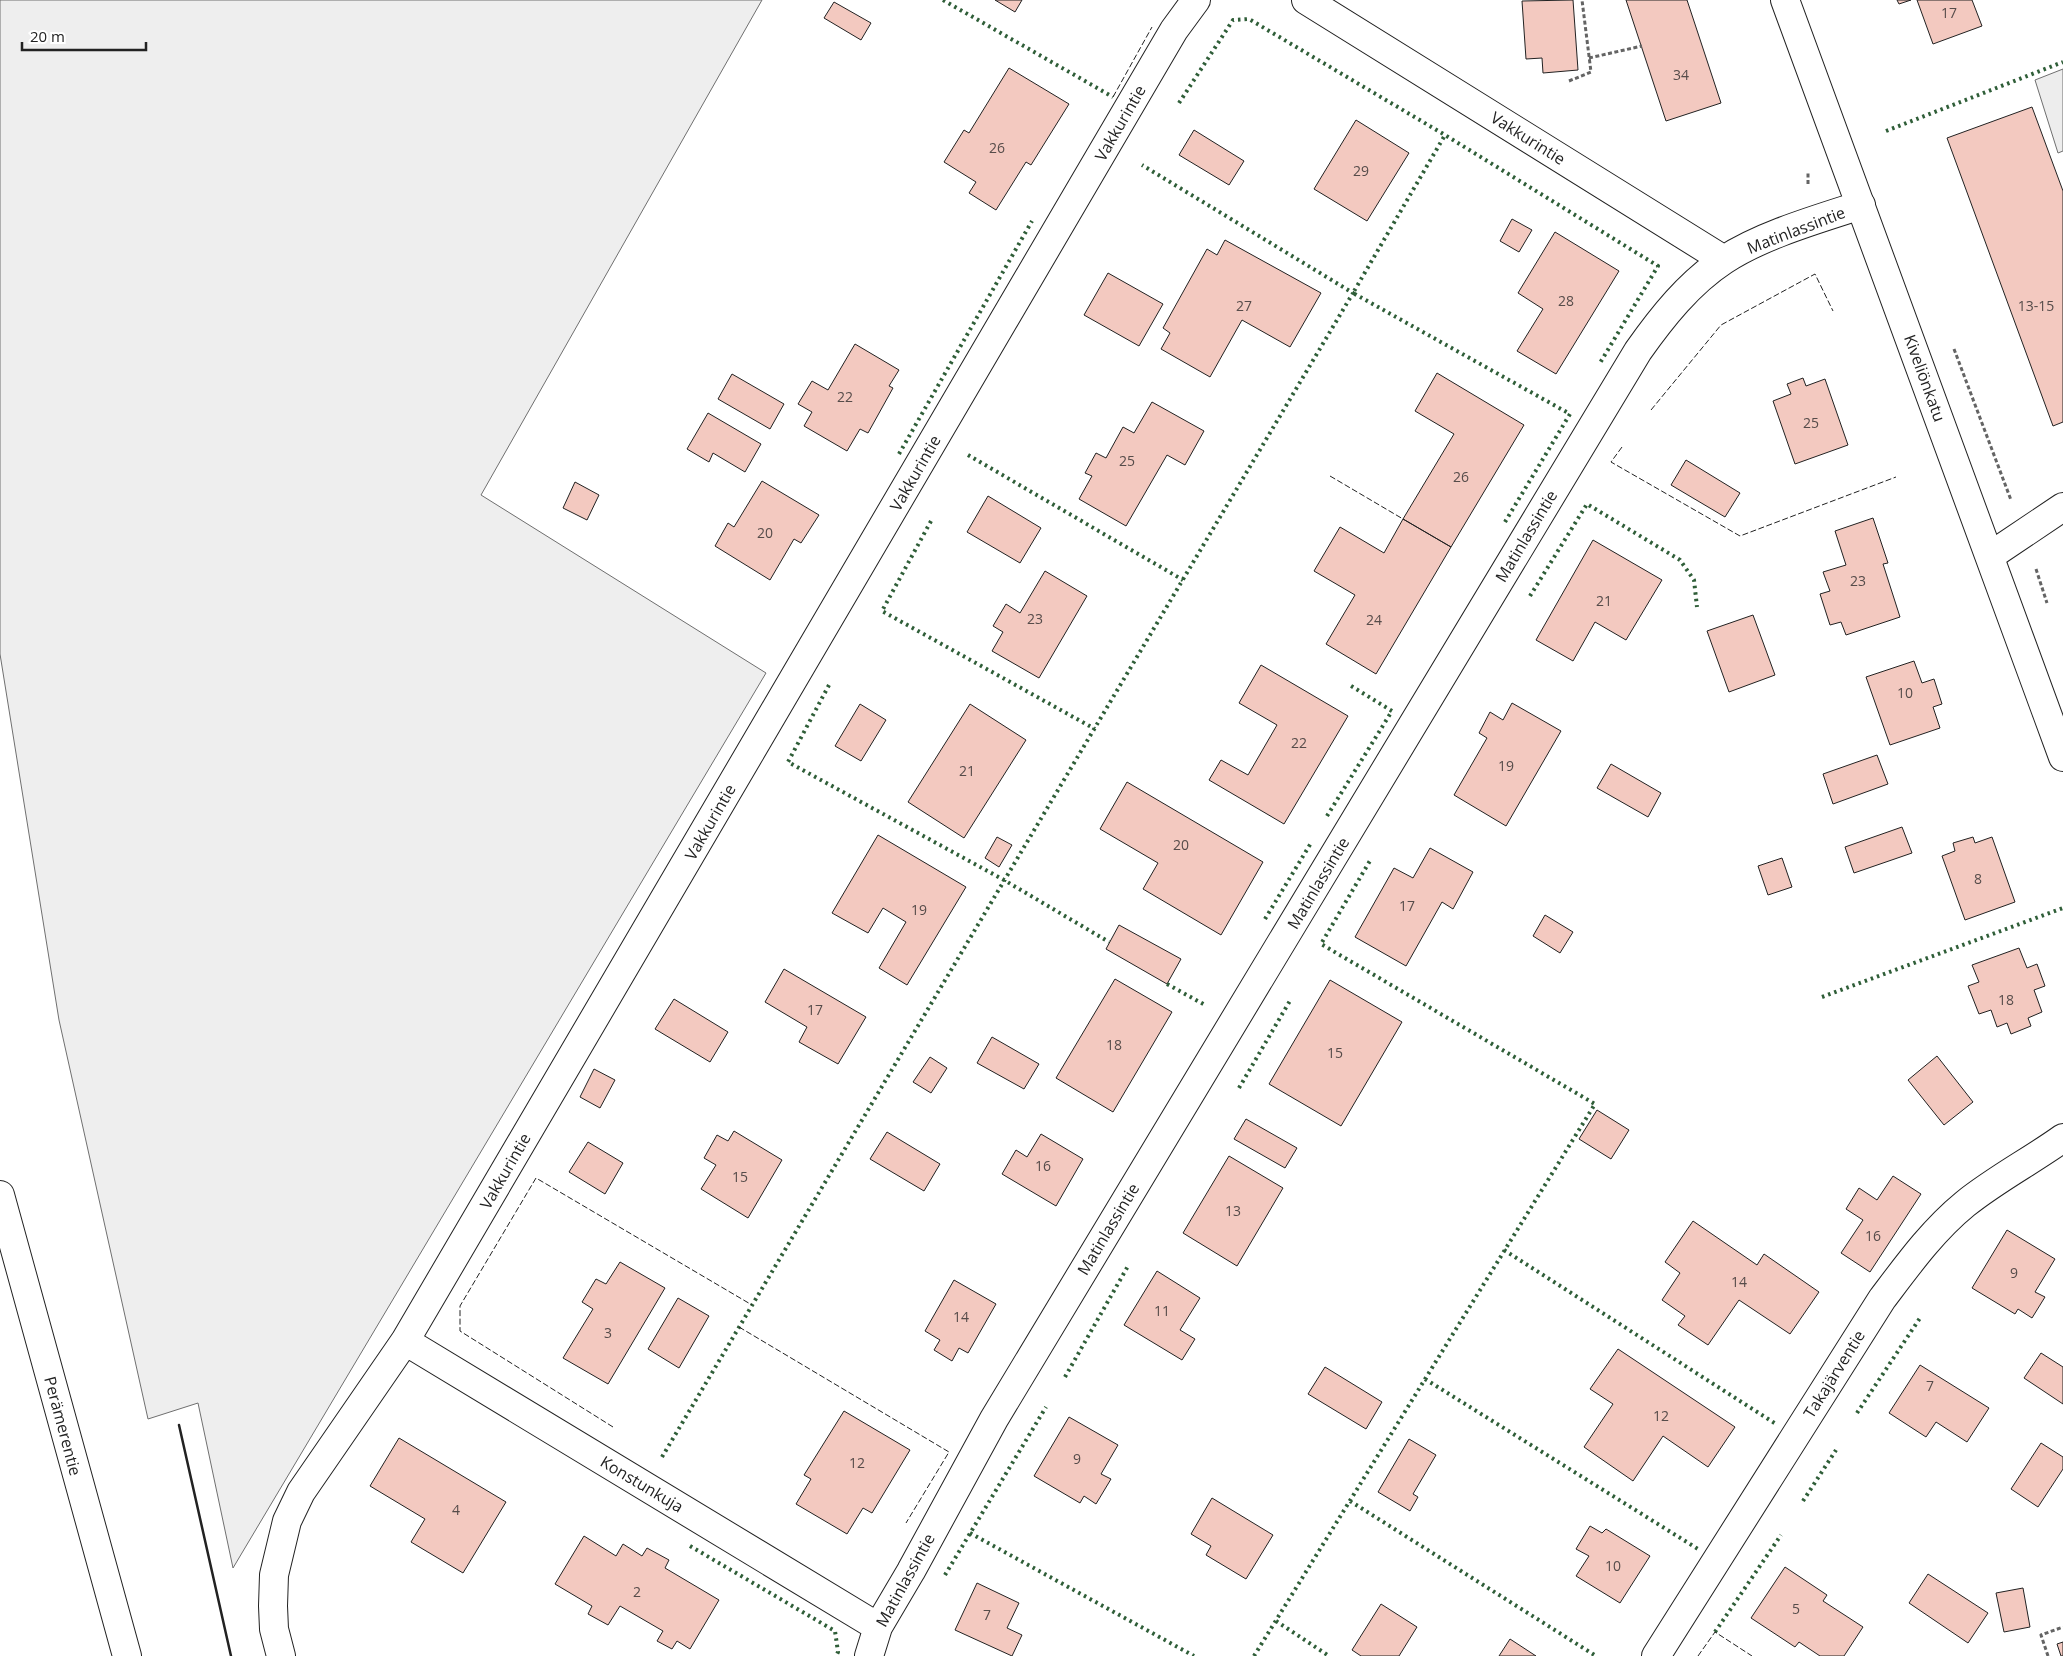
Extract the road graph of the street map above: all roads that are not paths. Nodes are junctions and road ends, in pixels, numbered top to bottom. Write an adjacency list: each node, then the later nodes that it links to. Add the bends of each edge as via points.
1 (1196, 0): 11 (main road, Vakkurintie, via 1174,30)
2 (1306, 0): 5 (main road, Vakkurintie)
3 (1785, 0): 4 (main road, Kiveliönkatu)
4 (1861, 205): 5 (main road, Matinlassintie, via 1806,223); 7 (main road, Kiveliönkatu)
5 (1724, 260): 12 (main road, Matinlassintie, via 1677,301 1638,351 994,1419)
6 (2063, 507): 7 (main road)
7 (1990, 556): 8 (main road, Kiveliönkatu)
8 (2063, 757)
9 (2063, 1138): 16 (main road, Takajärventie, via 1963,1205 1911,1260 1882,1299)
10 (0, 1195): 13 (main road, Perämerentie)
11 (406, 1341): 12 (main road, Konstunkuja); 14 (main road, Vakkurintie, via 301,1492 287,1521 274,1575 274,1629)
12 (878, 1627): 15 (main road, Matinlassintie)
13 (127, 1656)
14 (281, 1656)
15 (869, 1656)
16 (1656, 1656)

